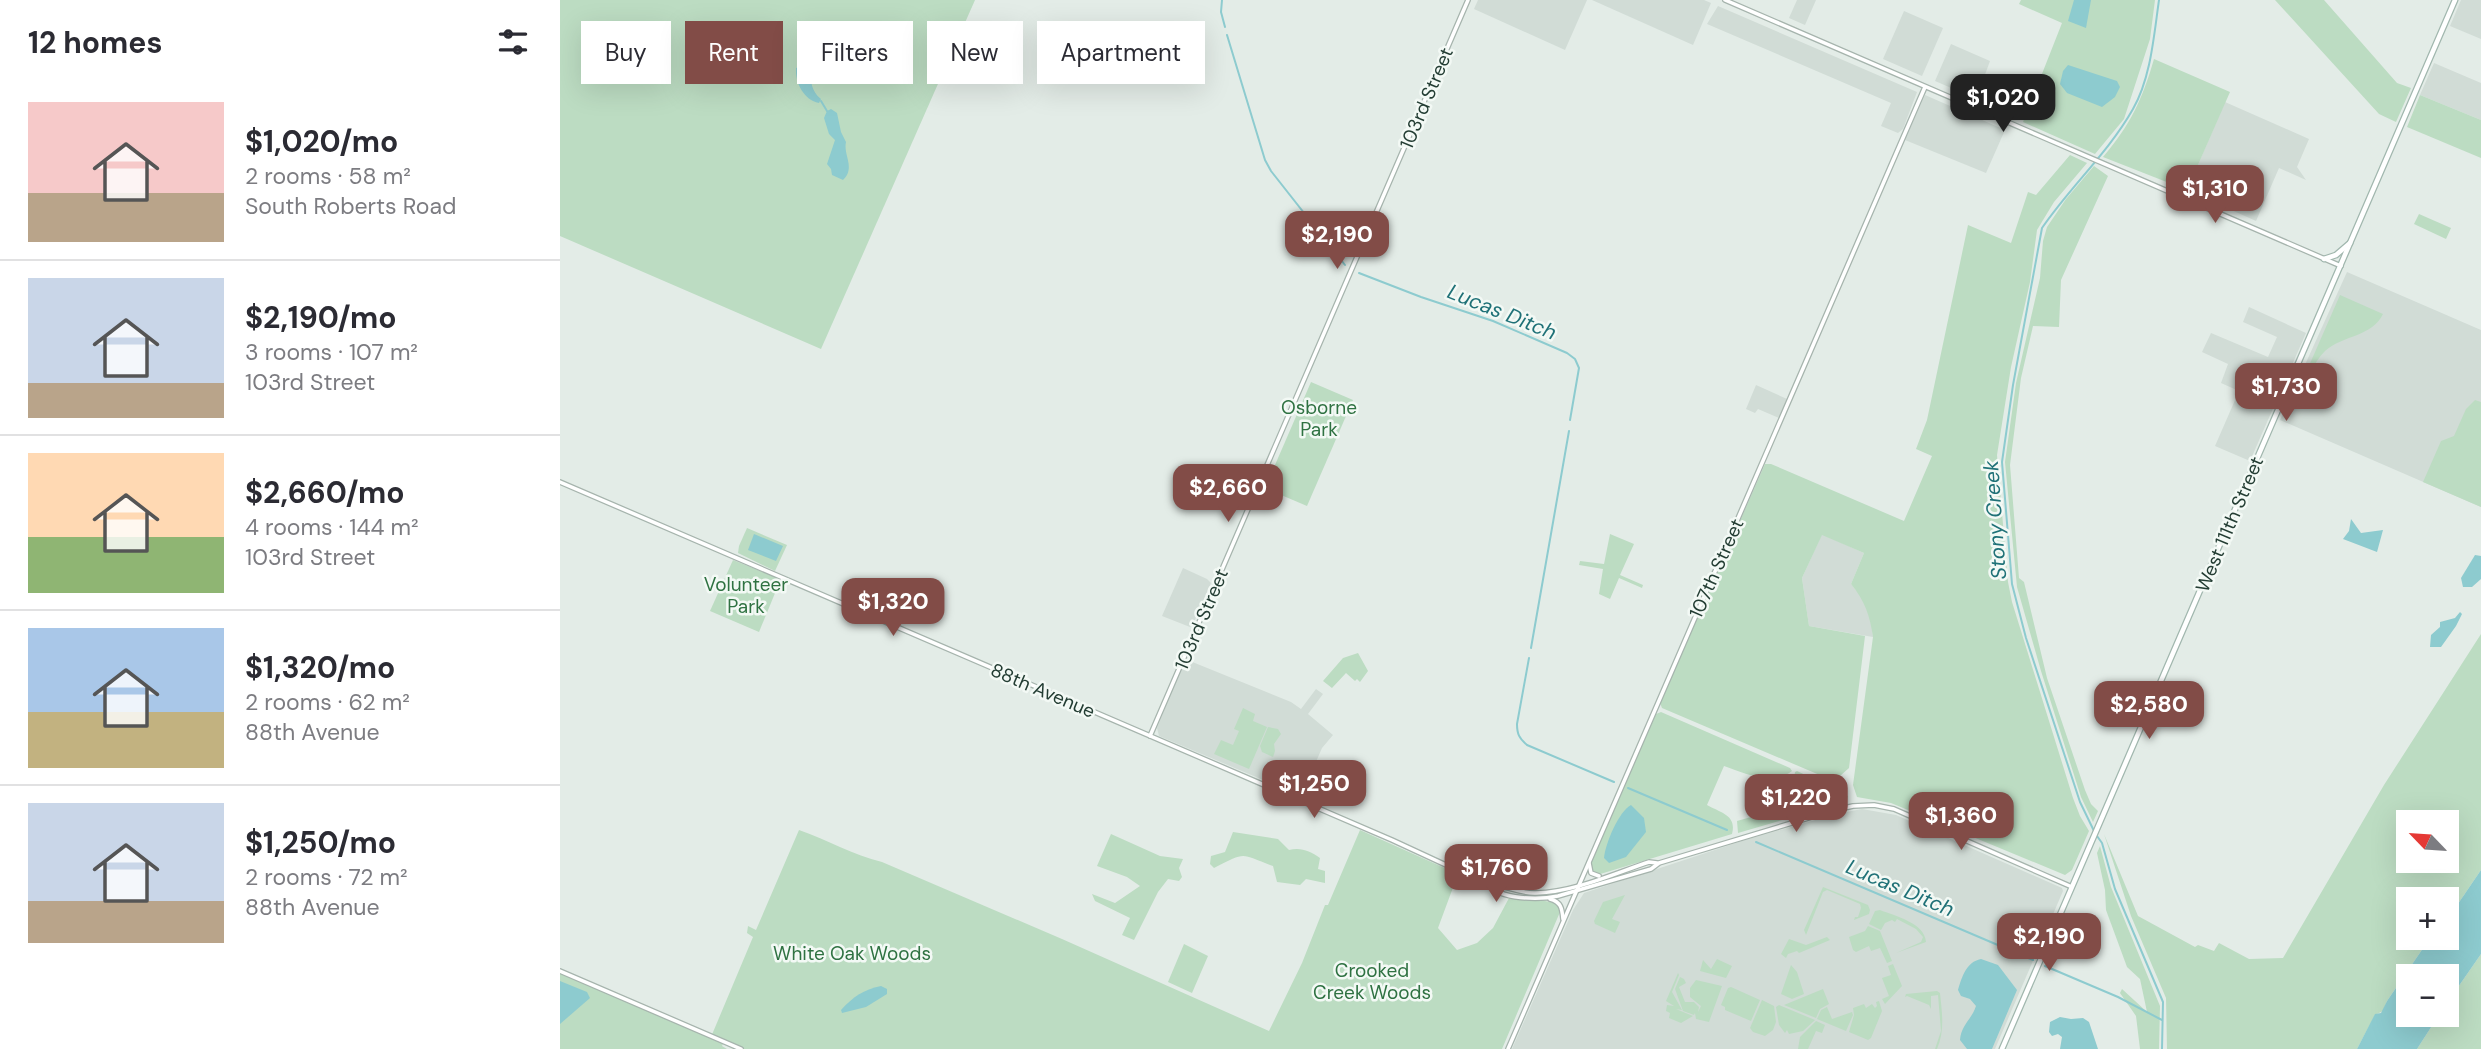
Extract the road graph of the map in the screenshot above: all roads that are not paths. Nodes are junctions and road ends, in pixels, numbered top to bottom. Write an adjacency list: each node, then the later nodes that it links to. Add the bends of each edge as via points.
1 (1468, 0): 9 (street, 103rd Street)
2 (1725, 0): 4 (street)
3 (2455, 0): 5 (main road, West 111th Street)
4 (1925, 87): 6 (street); 10 (street, 107th Street)
5 (2351, 243): 6 (main road); 7 (main road, West 111th Street)
6 (2323, 259): 7 (street)
7 (2341, 266): 15 (main road, West 111th Street)
8 (560, 482): 9 (street, 88th Avenue)
9 (1150, 736): 13 (street, 88th Avenue)
10 (1589, 857): 12 (street, via 1591,873); 14 (street, 107th Street)
11 (1659, 863): 12 (street, 88th Avenue); 15 (street, via 1853,806 1874,805 1894,809); 16 (street, 88th Avenue)
12 (1606, 876): 14 (street, 88th Avenue)
13 (1487, 884): 14 (street, 88th Avenue, via 1537,894); 17 (street, 88th Avenue, via 1506,895)
14 (1577, 885): 16 (street, 107th Street)
15 (2072, 887): 22 (main road, West 111th Street)
16 (1575, 891): 17 (street, 88th Avenue); 18 (street, 107th Street)
17 (1548, 898): 18 (street, via 1562,907)
18 (1563, 920): 21 (street, 107th Street)
19 (560, 971): 20 (street)
20 (741, 1049)
21 (1507, 1049)
22 (2002, 1049)

